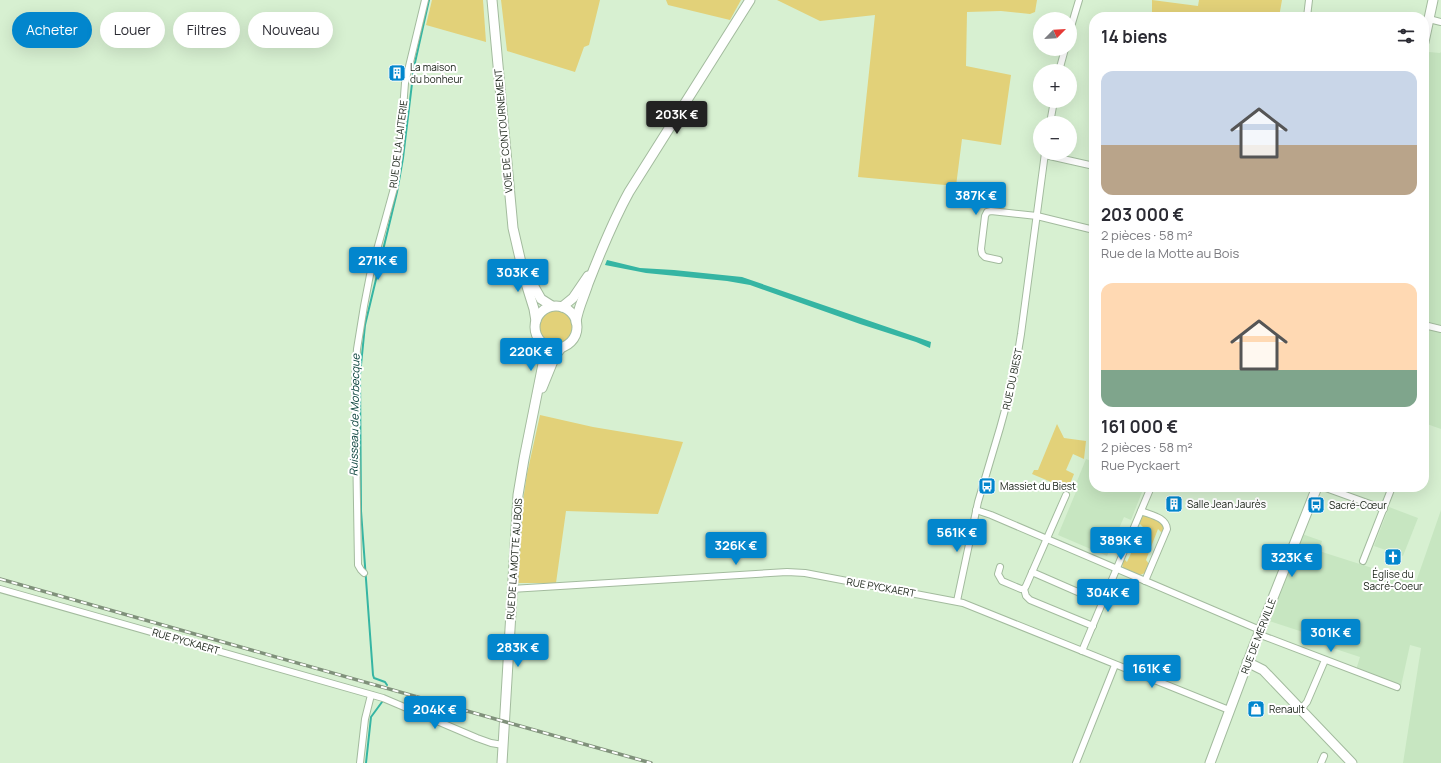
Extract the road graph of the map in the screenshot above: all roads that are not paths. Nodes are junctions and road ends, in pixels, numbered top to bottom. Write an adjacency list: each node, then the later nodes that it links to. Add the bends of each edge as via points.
1 (426, 0): 41 (street, RUE DE LA LAITERIE, via 405,83 394,188 369,281 356,355 358,565)
2 (492, 0): 17 (main road, VOIE DE CONTOURNEMENT, via 510,206)
3 (750, 0): 18 (main road, via 629,192)
4 (1078, 0): 7 (street)
5 (1309, 0): 8 (street)
6 (1433, 0): 9 (main road)
7 (1075, 12)
8 (1308, 12)
9 (1429, 19): 10 (street)
10 (1441, 22)
11 (1044, 160): 14 (street, RUE DU BIEST)
12 (1070, 160): 13 (street)
13 (1089, 165)
14 (1037, 216): 15 (street); 16 (street, via 995,210 987,212 981,252 985,258); 34 (street, RUE DU BIEST, via 1014,377)
15 (1089, 229)
16 (999, 260)
17 (521, 262): 19 (main road, via 539,295 544,302); 21 (main road)
18 (595, 265): 20 (main road, via 573,298); 22 (main road)
19 (552, 306): 20 (main road); 21 (main road, via 543,310)
20 (562, 307): 22 (main road, via 570,312)
21 (536, 321): 25 (main road, via 535,331)
22 (576, 322): 26 (main road, via 577,330 573,339)
23 (1429, 326): 24 (street)
24 (1441, 330)
25 (538, 339): 26 (main road, via 548,347); 27 (main road, RUE DE LA MOTTE AU BOIS, via 544,360)
26 (561, 348): 27 (main road, RUE DE LA MOTTE AU BOIS, via 555,356)
27 (536, 404): 44 (main road, RUE DE LA MOTTE AU BOIS, via 518,495)
28 (1149, 492): 35 (street)
29 (1315, 492): 49 (main road, RUE DE MERVILLE)
30 (1337, 492): 33 (street)
31 (1390, 492): 33 (street)
32 (1066, 495): 36 (street)
33 (1384, 509): 37 (street)
34 (976, 510): 36 (street); 46 (street, RUE DU BIEST)
35 (1141, 511): 39 (street); 42 (street, via 1161,519 1167,526)
36 (1047, 538): 39 (street); 40 (street)
37 (1363, 561)
38 (1000, 567): 45 (street, via 1000,579)
39 (1117, 569): 42 (street); 47 (street)
40 (1032, 572): 45 (street); 47 (street)
41 (364, 573)
42 (1145, 581): 49 (street)
43 (0, 589): 55 (street, RUE PYCKAERT)
44 (511, 589): 46 (street, RUE PYCKAERT, via 792,572); 58 (main road, RUE DE LA MOTTE AU BOIS)
45 (1024, 589): 48 (street, via 1030,600)
46 (957, 601): 50 (street, RUE PYCKAERT)
47 (1103, 603): 48 (street)
48 (1093, 626): 50 (street)
49 (1259, 632): 51 (street); 52 (main road, RUE DE MERVILLE)
50 (1082, 651): 53 (street, RUE PYCKAERT)
51 (1325, 660): 54 (street); 56 (street, via 1307,702)
52 (1247, 662): 56 (main road, via 1263,670); 57 (main road, RUE DE MERVILLE)
53 (1116, 665): 57 (street, RUE PYCKAERT); 62 (street)
54 (1397, 687)
55 (371, 695): 58 (street, RUE PYCKAERT, via 387,699 482,740); 60 (street, via 365,719)
56 (1301, 709): 65 (main road)
57 (1229, 710): 63 (main road, RUE DE MERVILLE)
58 (503, 746): 61 (main road, RUE DE LA MOTTE AU BOIS)
59 (1324, 756): 64 (street)
60 (360, 763)
61 (502, 763)
62 (1076, 763)
63 (1210, 763)
64 (1321, 763)
65 (1352, 763)

